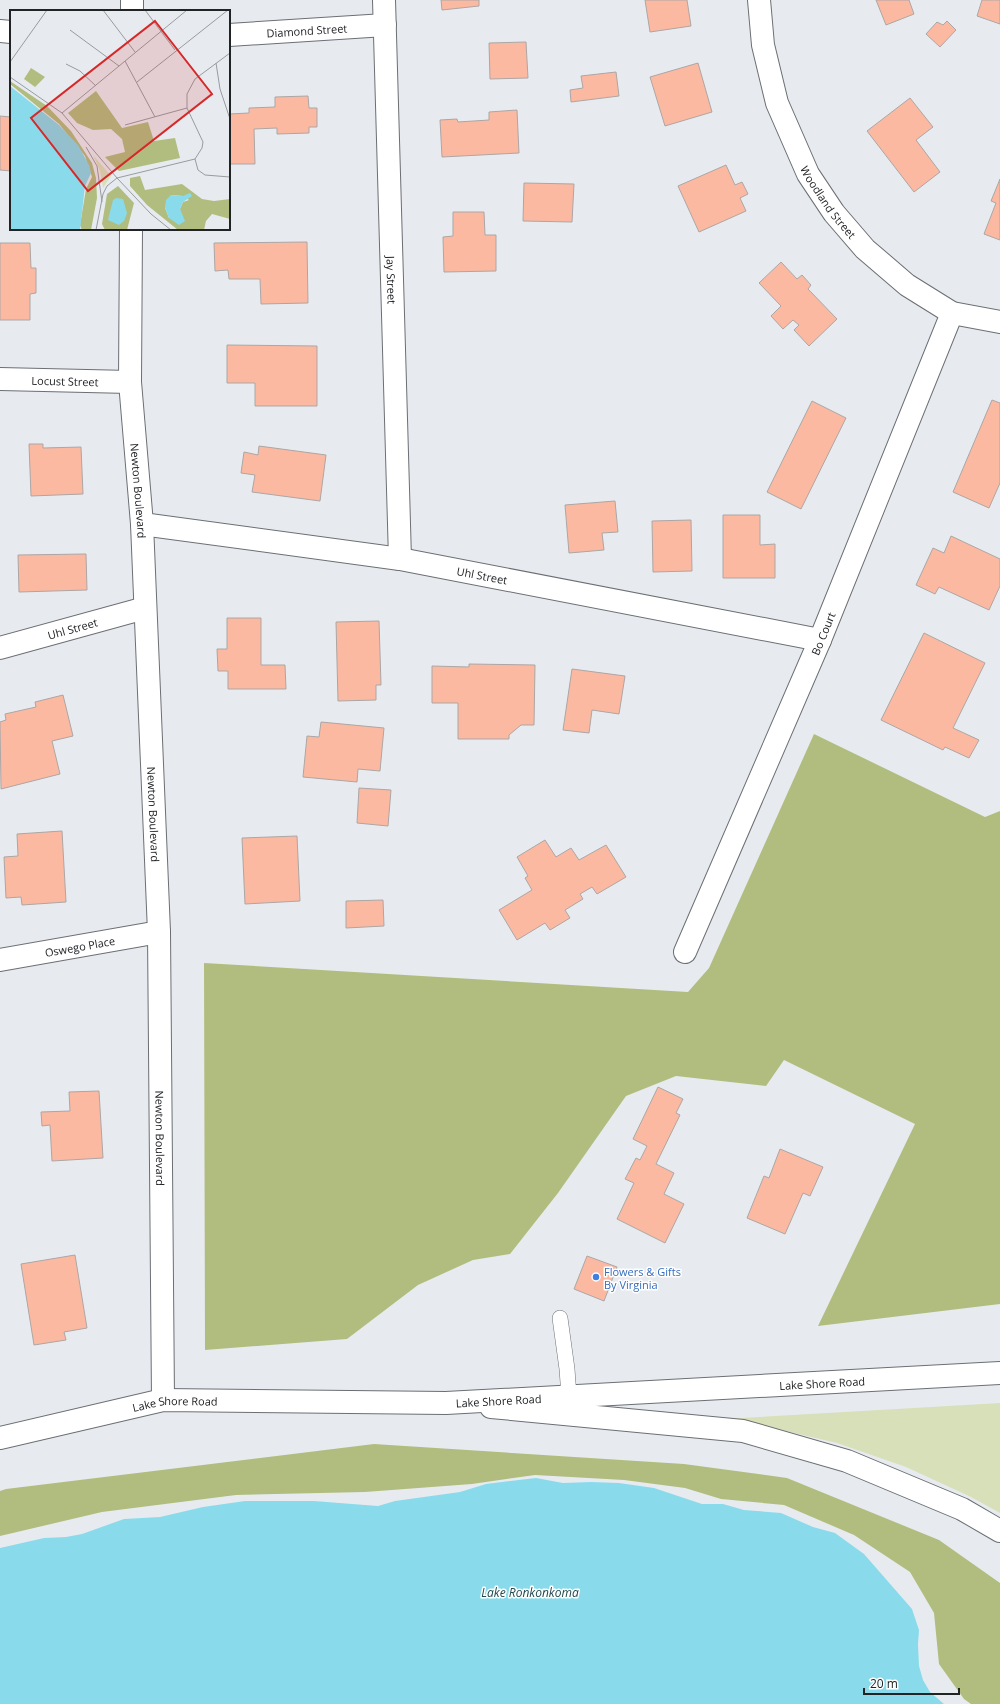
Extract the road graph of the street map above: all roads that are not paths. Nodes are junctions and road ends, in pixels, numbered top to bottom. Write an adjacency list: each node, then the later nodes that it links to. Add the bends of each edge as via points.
1 (384, 0): 3 (street, Jay Street)
2 (759, 0): 8 (street, Woodland Street, via 763,45 777,103 808,174 834,213 865,249 907,286)
3 (385, 25): 6 (street, Diamond Street); 13 (street, Jay Street)
4 (0, 31): 5 (street)
5 (10, 32)
6 (230, 34)
7 (131, 230): 11 (street, Newton Boulevard)
8 (952, 313): 9 (street, Woodland Street); 15 (street, Bo Court)
9 (1000, 322)
10 (0, 380): 11 (street, Locust Street)
11 (130, 382): 12 (street, Newton Boulevard)
12 (142, 524): 13 (street, Uhl Street); 14 (street, Newton Boulevard)
13 (400, 559): 15 (street, Uhl Street)
14 (145, 608): 16 (street, Uhl Street); 17 (street, Newton Boulevard)
15 (820, 640): 18 (street, Bo Court)
16 (0, 648)
17 (159, 932): 19 (street, Oswego Place); 23 (street, Newton Boulevard)
18 (685, 952)
19 (0, 960)
20 (560, 1318): 22 (lane)
21 (1000, 1373): 22 (street, Lake Shore Road)
22 (569, 1396): 24 (street, Lake Shore Road)
23 (164, 1400): 24 (street, Lake Shore Road); 25 (street, Lake Shore Road)
24 (446, 1403): 26 (street, via 743,1431 847,1461 962,1509)
25 (0, 1438)
26 (1000, 1531)

